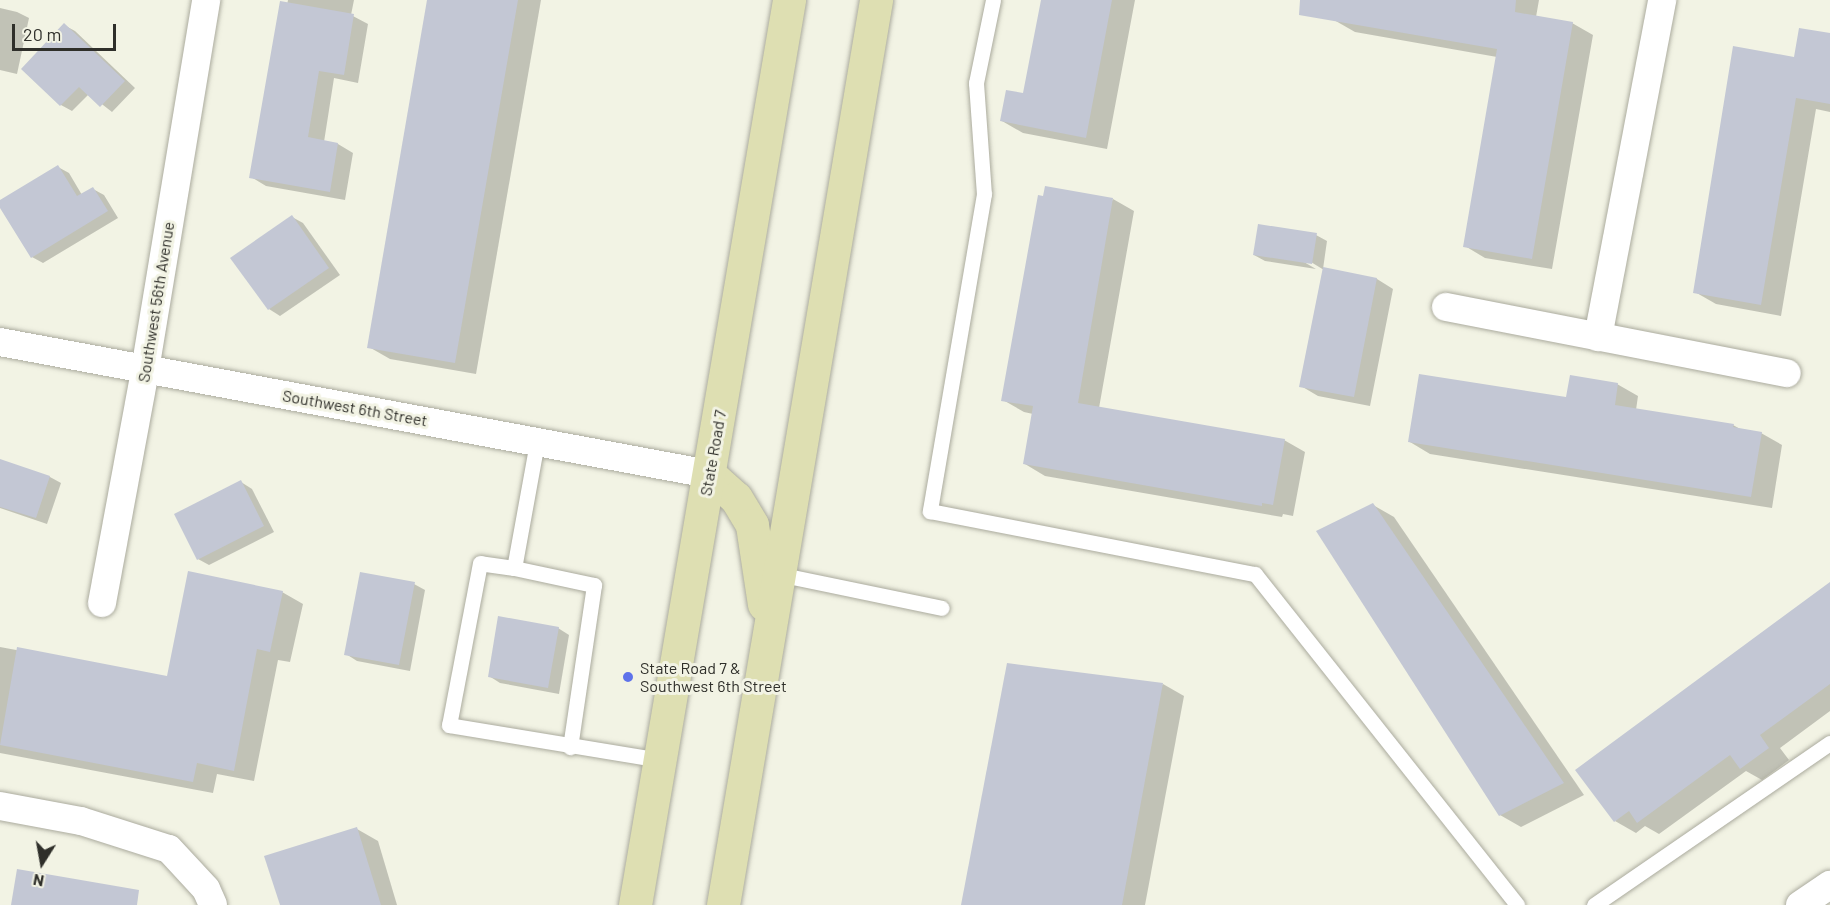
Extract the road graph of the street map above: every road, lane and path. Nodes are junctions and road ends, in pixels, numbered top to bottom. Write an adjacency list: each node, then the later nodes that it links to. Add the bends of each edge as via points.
1 (206, 0): 9 (street, Southwest 56th Avenue)
2 (789, 0): 12 (main road, State Road 7)
3 (876, 0): 14 (main road)
4 (993, 0): 26 (lane, via 976,83 984,194 930,511 1255,574)
5 (1662, 0): 7 (street)
6 (1446, 307): 7 (street)
7 (1598, 337): 10 (street)
8 (0, 342): 9 (street, Southwest 6th Street)
9 (145, 370): 11 (street, Southwest 6th Street); 15 (street, Southwest 56th Avenue)
10 (1787, 373)
11 (537, 442): 12 (street, Southwest 6th Street); 13 (lane)
12 (709, 474): 17 (main road, via 736,498 752,525); 20 (main road, State Road 7)
13 (513, 568): 19 (lane, via 594,585); 19 (lane, via 480,562 449,725)
14 (778, 574): 16 (lane); 17 (main road)
15 (102, 603)
16 (942, 608)
17 (769, 632): 25 (main road)
18 (1830, 743): 27 (lane)
19 (570, 747): 20 (lane)
20 (660, 760): 24 (main road, State Road 7)
21 (0, 806): 23 (street, via 81,821 169,849 206,889)
22 (1830, 885): 28 (street)
23 (213, 905)
24 (635, 905)
25 (723, 905)
26 (1517, 905)
27 (1594, 905)
28 (1800, 905)

